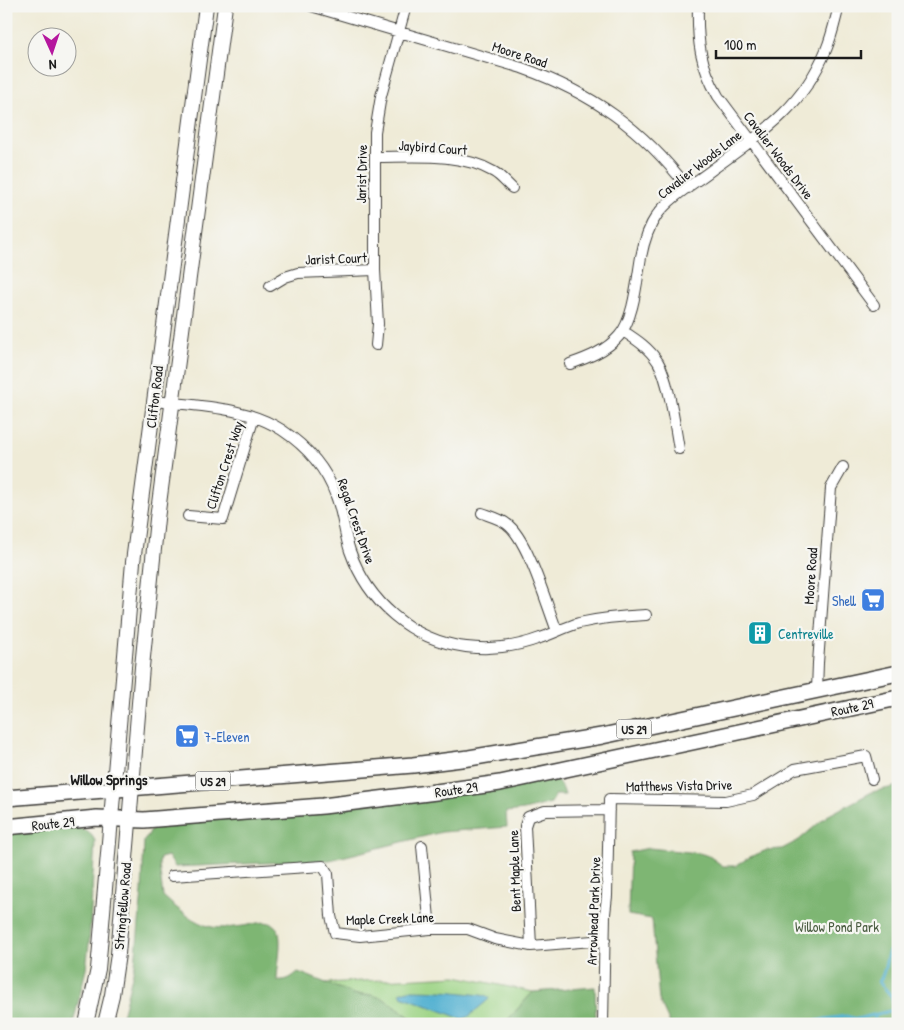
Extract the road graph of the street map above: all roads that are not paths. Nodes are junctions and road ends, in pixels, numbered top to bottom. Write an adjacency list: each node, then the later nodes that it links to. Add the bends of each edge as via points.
1 (206, 6): 18 (main road, Clifton Road)
2 (225, 6): 19 (main road, Clifton Road)
3 (311, 6): 7 (street, Moore Road)
4 (406, 6): 7 (street, Jarist Drive)
5 (698, 6): 8 (street, Cavalier Woods Drive, via 698,39 705,70 718,96)
6 (839, 6): 8 (street, Cavalier Woods Lane, via 826,49 809,83 784,114)
7 (399, 32): 9 (street, Jarist Drive, via 377,114); 11 (street, Moore Road, via 522,68 579,92 637,133)
8 (752, 141): 11 (street, Cavalier Woods Lane); 14 (street, Cavalier Woods Drive)
9 (375, 157): 10 (street, Jaybird Court, via 431,157 471,163 496,173); 12 (street, Jarist Drive)
10 (512, 188)
11 (688, 188): 15 (street, Cavalier Woods Lane, via 659,212 648,231)
12 (375, 270): 13 (street, Jarist Court, via 298,273); 16 (street, Jarist Drive)
13 (270, 286)
14 (874, 305)
15 (623, 331): 17 (street, Cavalier Woods Lane, via 596,354); 21 (street, via 648,349 659,363)
16 (376, 345)
17 (570, 364)
18 (154, 401): 19 (street, Regal Crest Drive); 34 (main road, Clifton Road, via 132,571)
19 (172, 403): 20 (street, Regal Crest Drive, via 234,411); 33 (main road, Clifton Road, via 157,519)
20 (254, 417): 24 (street, Clifton Crest Way, via 223,519); 26 (street, Regal Crest Drive, via 280,429 302,445 326,474 336,496 357,568 371,593 406,624 444,642 484,649 522,644)
21 (680, 449)
22 (843, 467): 28 (street, Moore Road, via 831,488)
23 (482, 513): 26 (street, via 508,524 517,535)
24 (188, 516)
25 (646, 615): 26 (street, Regal Crest Drive, via 606,618)
26 (557, 631)
27 (898, 673): 28 (main road, Route 29 / US 29)
28 (817, 690): 33 (main road, Route 29 / US 29, via 602,736 469,758)
29 (898, 698): 30 (main road, Route 29 / US 29)
30 (849, 708): 31 (main road); 38 (main road, Route 29 / US 29, via 482,786 323,806 144,820)
31 (898, 709)
32 (872, 779): 36 (street, Matthews Vista Drive, via 866,756 795,769 753,795 726,801)
33 (133, 787): 34 (main road, Route 29 / US 29); 38 (main road, Stringfellow Road)
34 (113, 789): 35 (main road, Route 29 / US 29); 37 (main road, Stringfellow Road)
35 (6, 798)
36 (609, 805): 43 (street, Arrowhead Park Drive); 44 (street, Bent Maple Lane, via 545,811 528,817 525,826)
37 (111, 818): 38 (main road, Route 29 / US 29); 39 (main road, Route 29 / US 29); 45 (main road, Stringfellow Road, via 98,969)
38 (130, 818): 46 (main road, Stringfellow Road, via 118,954)
39 (6, 827)
40 (422, 846): 42 (street)
41 (172, 876): 42 (street, Maple Creek Lane, via 323,866 328,874 335,933 360,936)
42 (430, 929): 44 (street, Maple Creek Lane, via 468,929 495,939)
43 (605, 940): 44 (street, Maple Creek Lane); 47 (street, Arrowhead Park Drive)
44 (532, 946)
45 (86, 1024)
46 (105, 1024)
47 (603, 1024)

